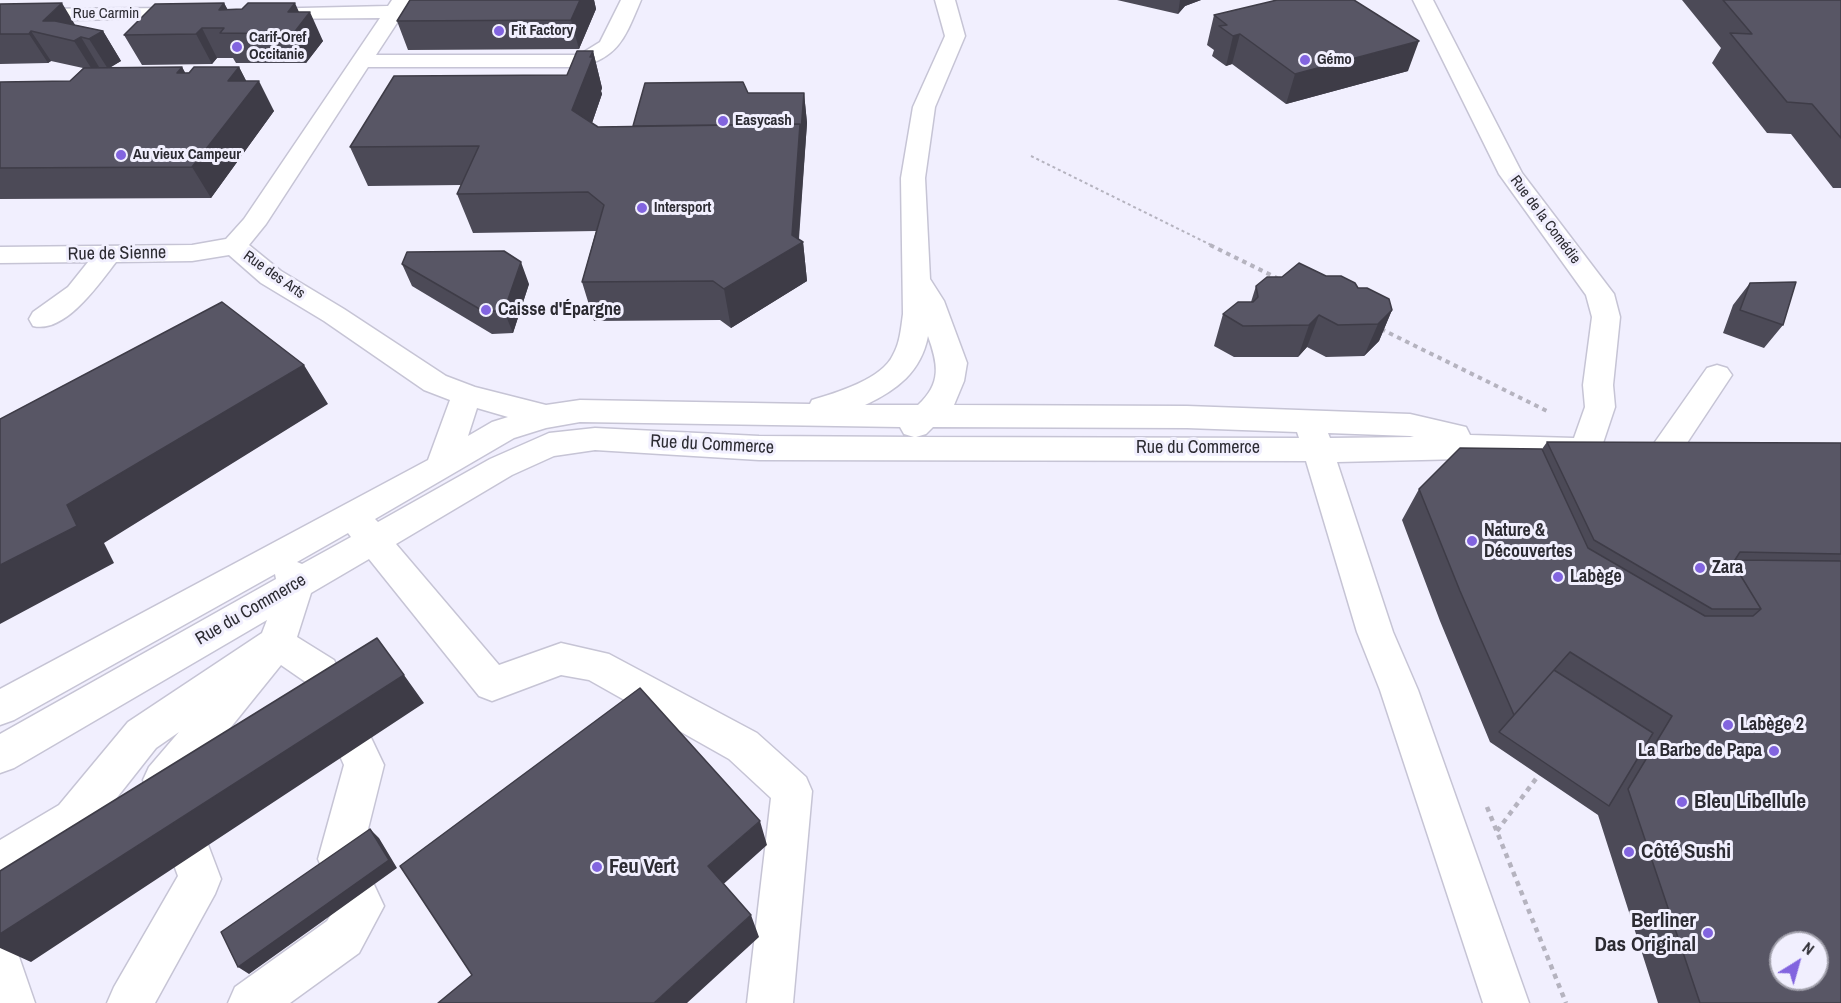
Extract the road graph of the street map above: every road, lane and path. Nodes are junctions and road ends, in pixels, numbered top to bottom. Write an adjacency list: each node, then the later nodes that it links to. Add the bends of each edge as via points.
1 (28, 0): 8 (street)
2 (631, 0): 9 (street, via 606,51 587,60)
3 (945, 0): 14 (street, via 955,36 924,106 913,178)
4 (1423, 0): 26 (street, Rue de la Comédie, via 1511,174 1600,294 1606,317 1598,385 1600,407)
5 (397, 6): 7 (street); 9 (street, Rue des Arts)
6 (209, 14): 8 (street, Rue Carmin)
7 (245, 14)
8 (6, 15)
9 (360, 61): 11 (street, Rue des Arts, via 253,224)
10 (1031, 156): 15 (path)
11 (234, 246): 13 (street, Rue de Sienne, via 192,253); 19 (street, Rue des Arts, via 271,277 435,383)
12 (0, 255): 13 (street, Rue de Sienne)
13 (108, 255): 16 (street, via 78,293)
14 (916, 278): 20 (street, via 915,334 901,366 853,398); 22 (street, via 930,301 952,363 941,400)
15 (1286, 282)
16 (43, 319)
17 (1371, 324): 26 (path)
18 (1717, 375): 26 (street)
19 (467, 395): 21 (street, Rue des Arts); 28 (street)
20 (798, 415): 21 (street, Rue du Commerce, via 580,411); 22 (street, Rue du Commerce)
21 (547, 416): 24 (street); 28 (street, Rue du Commerce, via 503,430)
22 (927, 416): 23 (street, Rue du Commerce, via 1187,417); 25 (street, via 918,425)
23 (1313, 434): 25 (street, Rue du Commerce); 26 (street, Rue du Commerce, via 1361,450); 42 (street, via 1375,632)
24 (595, 439): 25 (street, Rue du Commerce, via 759,448); 29 (street, Rue du Commerce, via 549,445)
25 (873, 447)
26 (1619, 447): 27 (street, Rue du Commerce)
27 (1701, 451)
28 (441, 467): 29 (street, Rue du Commerce)
29 (363, 528): 30 (street, Rue du Commerce); 41 (street, via 492,684 561,659 596,665 744,746 792,791)
30 (288, 569): 31 (street); 32 (street, Rue du Commerce); 33 (street, Rue du Commerce)
31 (278, 643): 36 (street, via 142,735 74,819); 39 (street, via 163,780 200,879); 40 (street, via 321,672 364,765 339,859 362,906 343,937)
32 (0, 708)
33 (0, 755)
34 (1546, 766): 35 (path)
35 (1497, 832)
36 (0, 864)
37 (0, 964): 38 (street)
38 (12, 1003)
39 (130, 1003)
40 (250, 1003)
41 (770, 1003)
42 (1506, 1003)

